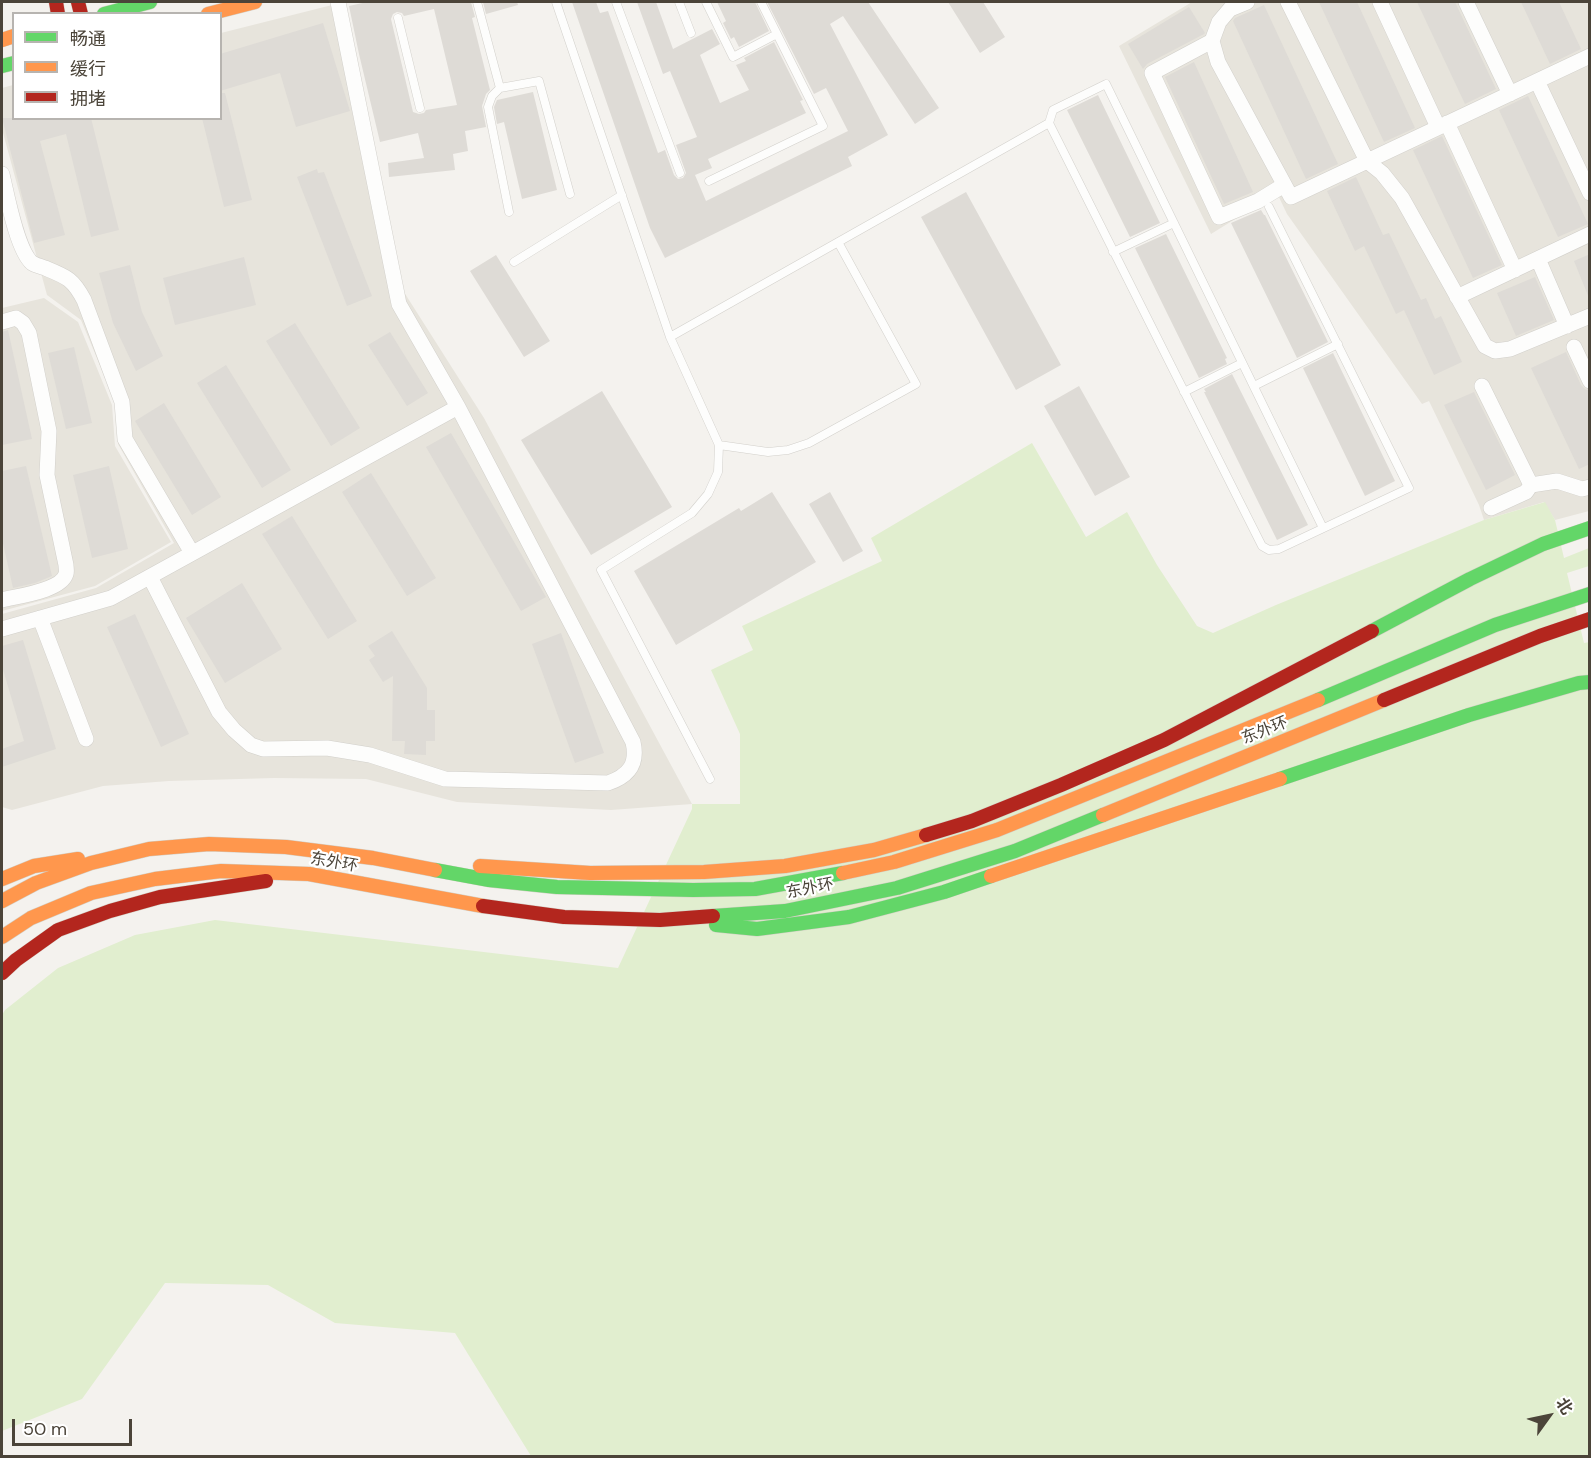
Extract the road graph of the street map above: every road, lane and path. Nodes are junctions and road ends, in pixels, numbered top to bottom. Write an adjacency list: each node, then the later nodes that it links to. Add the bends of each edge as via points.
1 (150, 2): 14 (main road)
2 (255, 2): 15 (main road)
3 (338, 2): 56 (street, via 399,304)
4 (477, 2): 22 (lane)
5 (556, 2): 34 (lane)
6 (616, 2): 28 (lane)
7 (679, 2): 17 (lane)
8 (706, 2): 18 (lane, via 733,57)
9 (761, 2): 18 (lane)
10 (1247, 2): 19 (street, via 1230,9 1219,22)
11 (1288, 2): 27 (street)
12 (1380, 2): 26 (street)
13 (1466, 2): 23 (street)
14 (112, 12)
15 (216, 12)
16 (398, 18): 24 (lane)
17 (692, 33)
18 (777, 34): 30 (lane, via 823,126)
19 (1212, 41): 31 (street, via 1218,62); 31 (street, via 1152,74 1219,217)
20 (1590, 56): 21 (street)
21 (1537, 81): 23 (street); 32 (street)
22 (500, 88): 33 (lane, via 539,81); 36 (lane, via 488,107)
23 (1510, 94): 26 (street)
24 (420, 108)
25 (1049, 123): 37 (lane, via 1053,110 1106,84); 39 (lane); 40 (lane)
26 (1442, 125): 27 (street); 43 (street)
27 (1367, 161): 31 (street, via 1291,197); 44 (street, via 1401,198)
28 (680, 173)
29 (2, 174): 63 (street, via 17,234 33,263 67,277 84,300 122,402 125,440)
30 (709, 181)
31 (1284, 185)
32 (1590, 193)
33 (570, 194)
34 (622, 195): 42 (lane); 48 (lane)
35 (1269, 207): 49 (lane)
36 (509, 212)
37 (1174, 223): 40 (lane); 51 (lane)
38 (1590, 234): 41 (street)
39 (838, 242): 48 (lane); 57 (lane, via 916,384 809,444 768,452)
40 (1113, 252): 55 (lane)
41 (1538, 259): 43 (street); 47 (street)
42 (513, 262)
43 (1515, 270): 44 (street)
44 (1457, 297): 47 (street, via 1485,346 1495,351 1510,349)
45 (1590, 316): 47 (street)
46 (2, 322): 66 (street, via 16,318 28,333 49,431 47,475 66,575 54,587)
47 (1567, 326)
48 (670, 337): 57 (lane)
49 (1338, 344): 53 (lane); 61 (lane, via 1409,488)
50 (1574, 347): 52 (street)
51 (1242, 363): 53 (lane); 55 (lane)
52 (1590, 381)
53 (1254, 386): 61 (lane)
54 (1482, 386): 58 (street)
55 (1184, 392): 61 (lane, via 1262,546 1279,549)
56 (458, 407): 63 (street); 64 (street, via 633,742 634,761 622,777 608,783 445,779 370,755 327,748 263,749 251,745 219,712)
57 (719, 446): 72 (lane, via 718,472 708,494 692,513 601,570)
58 (1531, 485): 59 (street, via 1557,481 1582,489); 60 (street, via 1526,492)
59 (1590, 487)
60 (1491, 508)
61 (1323, 528)
62 (1590, 528): 74 (main road, via 1543,543 1470,579 1164,740 972,821 874,850 785,866 704,872 590,873)
63 (192, 554): 64 (street)
64 (150, 577): 67 (street, via 111,598)
65 (1590, 594): 74 (main road, 东外环, via 1495,625 1016,822 894,862 755,889 693,890 489,880)
66 (2, 600)
67 (40, 618): 69 (street); 71 (street)
68 (1590, 619): 78 (main road, 东外环, via 1014,851 897,888 785,911)
69 (2, 629)
70 (1590, 682): 78 (main road, via 1469,715 944,892 849,917 757,929)
71 (86, 739)
72 (710, 778)
73 (148, 849): 74 (main road, 东外环, via 209,844 286,847); 76 (main road, via 34,866); 77 (main road, 东外环, via 91,863 36,883)
74 (405, 864)
75 (309, 874): 78 (main road, 东外环, via 564,917); 79 (main road, 东外环, via 221,871 155,879 91,893 31,918); 80 (main road, via 159,897 110,911 58,930)
76 (2, 879)
77 (2, 901)
78 (660, 920)
79 (2, 937)
80 (2, 974)

